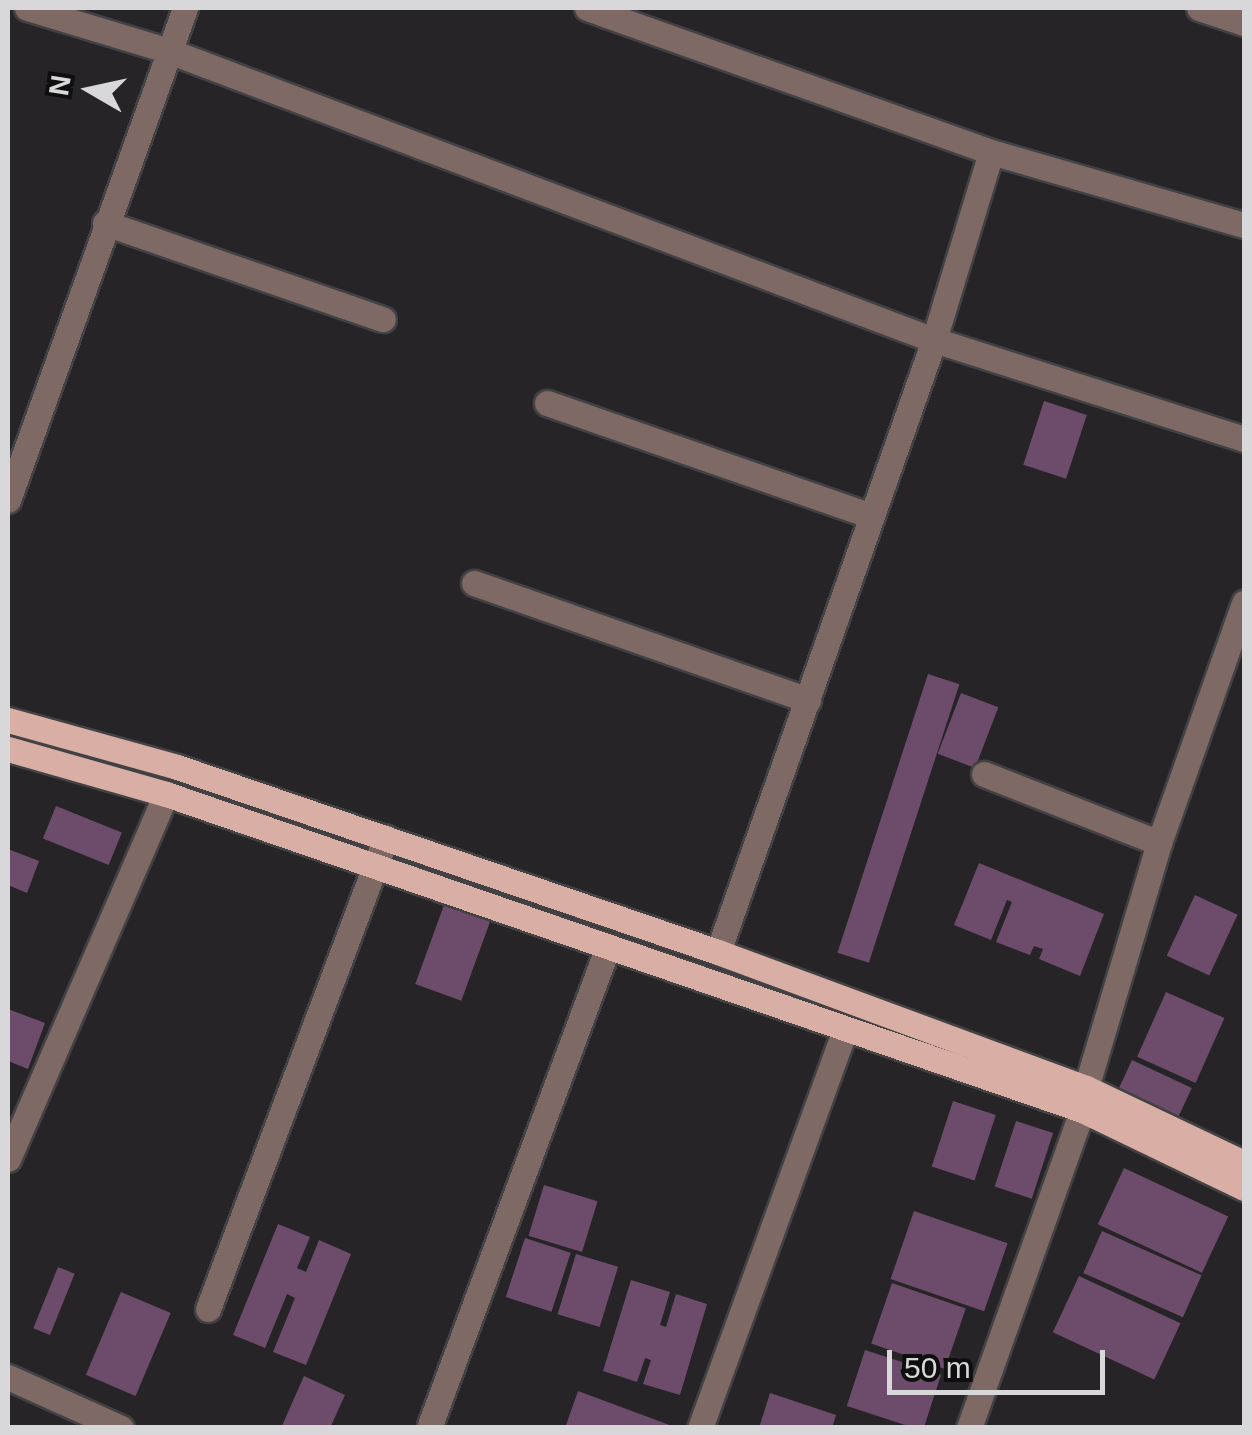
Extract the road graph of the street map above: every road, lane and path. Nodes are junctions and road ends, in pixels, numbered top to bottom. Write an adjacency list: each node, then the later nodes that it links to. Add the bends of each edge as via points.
1 (27, 8): 6 (street)
2 (185, 8): 6 (street)
3 (587, 8): 7 (street)
4 (1199, 8): 5 (street)
5 (1244, 23)
6 (169, 51): 8 (street); 11 (street)
7 (991, 152): 9 (street); 11 (street)
8 (105, 223): 10 (street); 14 (street)
9 (1244, 225)
10 (383, 320)
11 (934, 340): 13 (street); 15 (street)
12 (547, 403): 15 (street)
13 (1244, 439)
14 (8, 500)
15 (869, 516): 18 (street)
16 (474, 583): 18 (street)
17 (1244, 603): 24 (street)
18 (808, 700): 27 (street)
19 (8, 720): 23 (main road)
20 (8, 749): 22 (main road)
21 (984, 774): 24 (street)
22 (166, 794): 25 (main road); 30 (street)
23 (386, 836): 25 (street); 27 (main road)
24 (1159, 843): 29 (street)
25 (373, 870): 26 (main road); 33 (street)
26 (607, 950): 28 (main road); 35 (street)
27 (718, 952): 29 (main road)
28 (844, 1033): 29 (main road); 37 (street)
29 (1084, 1099): 31 (main road); 32 (main road); 38 (street)
30 (8, 1160)
31 (1244, 1163)
32 (1244, 1188)
33 (208, 1310)
34 (8, 1377): 36 (street)
35 (430, 1425)
36 (121, 1428)
37 (700, 1428)
38 (969, 1428)

